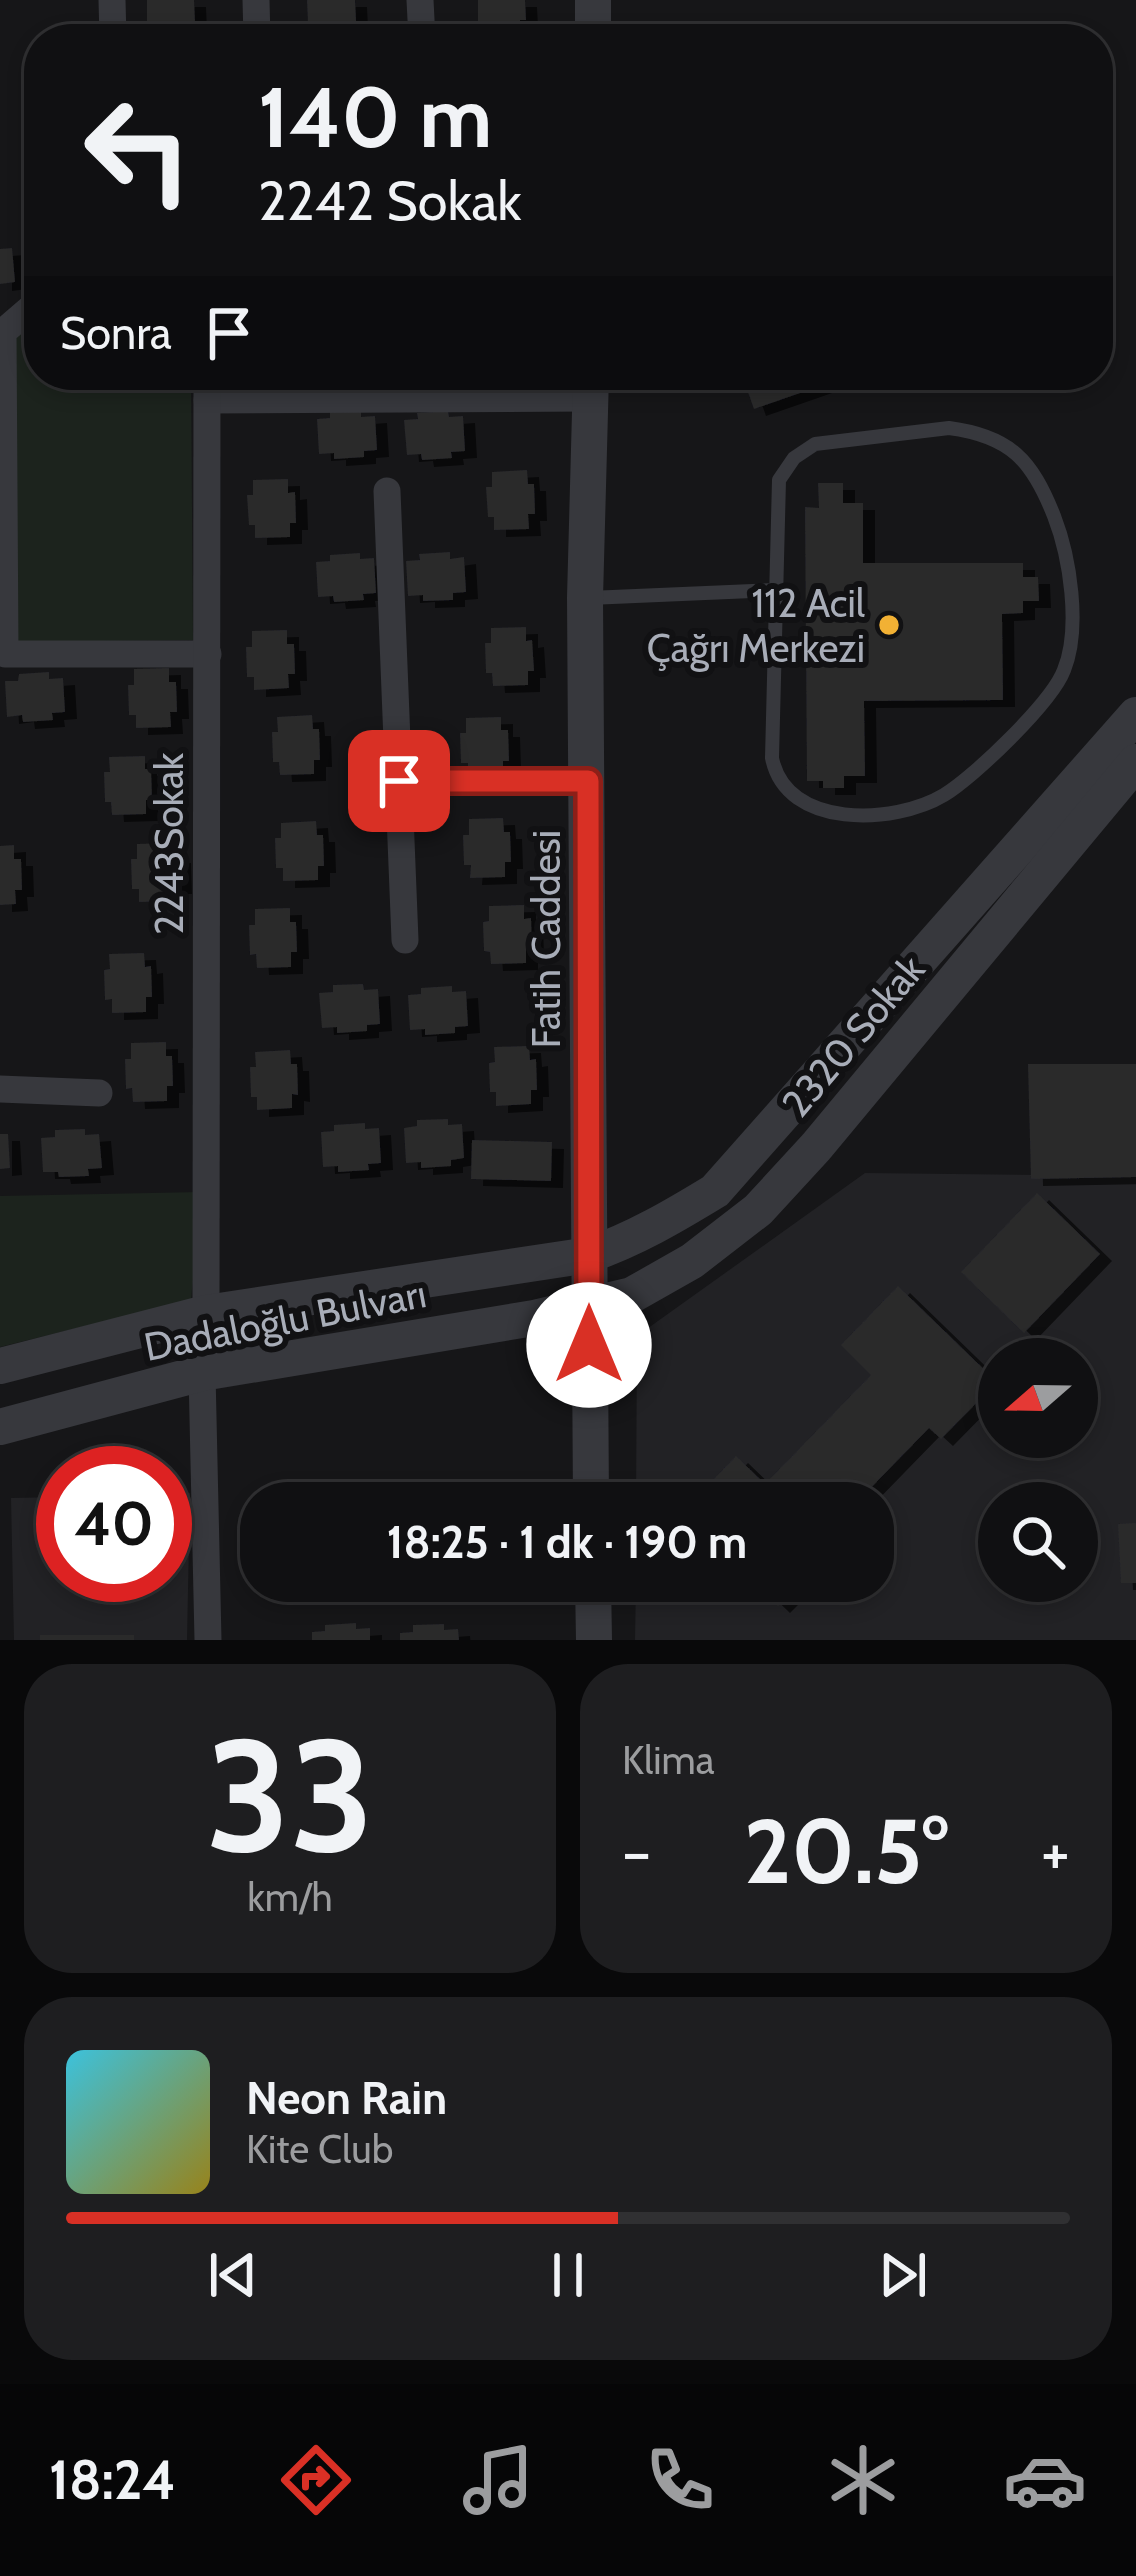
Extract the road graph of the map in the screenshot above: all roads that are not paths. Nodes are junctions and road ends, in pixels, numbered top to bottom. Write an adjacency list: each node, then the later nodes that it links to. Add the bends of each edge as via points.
1 (1, 332): 7 (street, via 5,653)
2 (207, 390): 7 (street, 2243Sokak)
3 (591, 390): 6 (street, Fatih Caddesi)
4 (387, 491): 10 (street)
5 (776, 590): 5 (lane, via 772,758 785,790 813,809 860,814 916,808 944,795 978,770 1057,685 1067,663 1068,562 1055,518 1018,453 970,431 815,444 794,458 776,493); 6 (lane)
6 (585, 598): 11 (street, Fatih Caddesi)
7 (208, 654): 17 (street, 2243Sokak)
8 (1136, 715): 15 (street, 2320 Sokak, via 716,1191)
9 (1136, 763): 16 (street, 2320 Sokak, via 758,1210 632,1295)
10 (399, 781): 11 (street); 12 (street)
11 (588, 781): 15 (street, Fatih Caddesi)
12 (405, 940)
13 (0, 1089): 14 (street)
14 (99, 1093)
15 (589, 1255): 16 (street, Fatih Caddesi); 17 (street, Dadaloğlu Bulvarı)
16 (589, 1305): 19 (street, Dadaloğlu Bulvarı); 21 (street, Fatih Caddesi)
17 (206, 1313): 18 (street, Dadaloğlu Bulvarı)
18 (0, 1366)
19 (202, 1373): 20 (street, Dadaloğlu Bulvarı); 23 (street)
20 (0, 1427)
21 (591, 1482)
22 (592, 1602): 24 (street)
23 (208, 1640)
24 (593, 1640)

